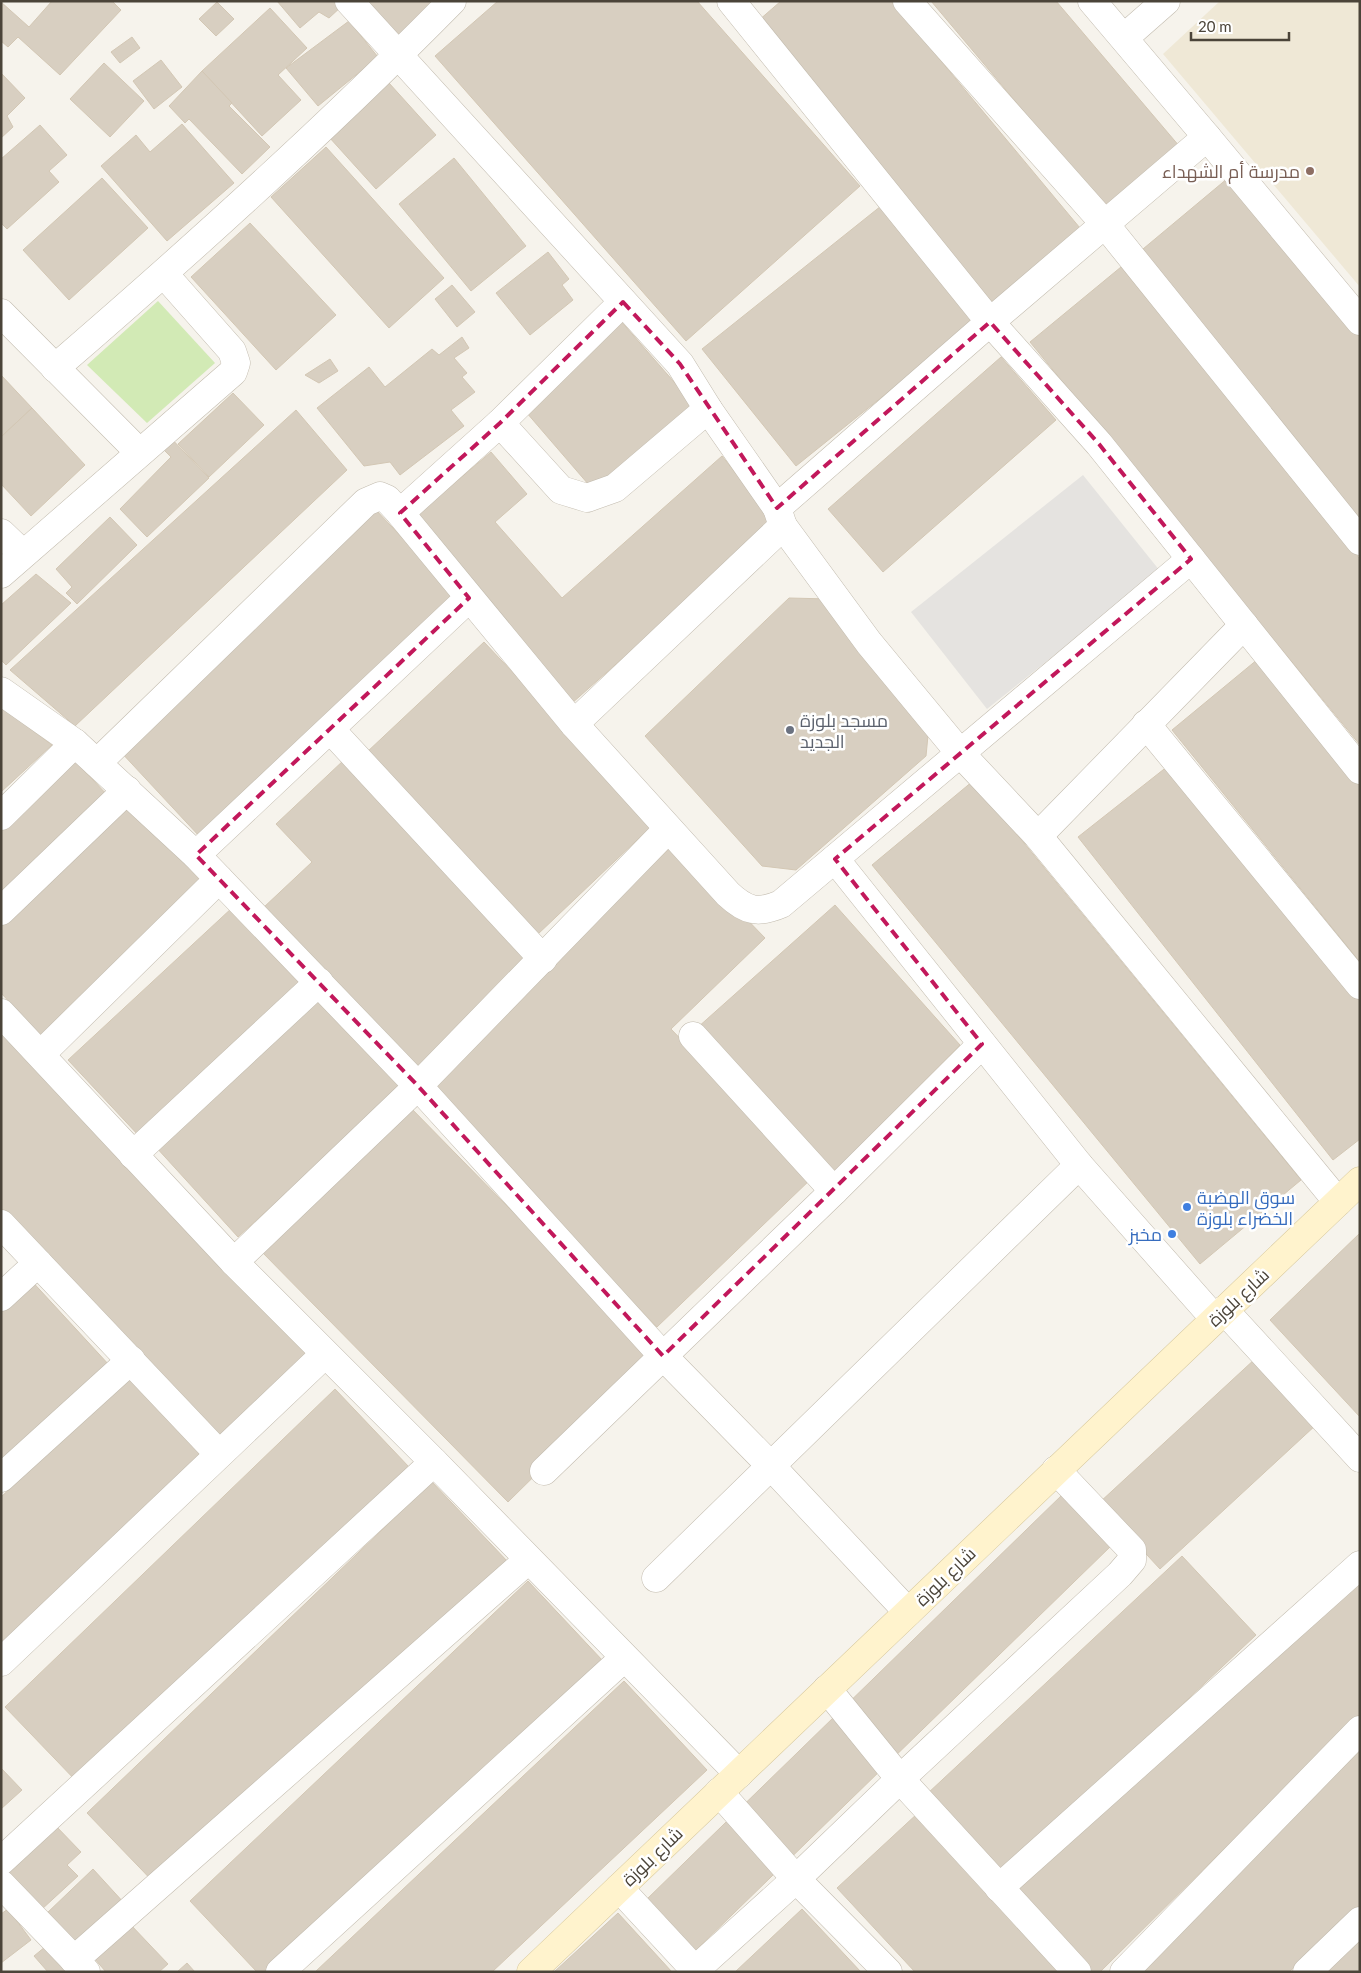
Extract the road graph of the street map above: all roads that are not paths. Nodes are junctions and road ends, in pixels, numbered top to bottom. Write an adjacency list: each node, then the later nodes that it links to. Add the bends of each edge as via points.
1 (349, 1): 8 (street)
2 (452, 1): 8 (street)
3 (731, 1): 15 (street)
4 (907, 1): 10 (street)
5 (1092, 1): 7 (street)
6 (1166, 1): 7 (street)
7 (1124, 38): 9 (street)
8 (399, 55): 11 (street); 12 (street)
9 (1207, 136): 10 (street); 14 (street)
10 (1104, 224): 15 (street); 23 (street)
11 (164, 274): 16 (street); 19 (street, via 232,352 236,364 233,372)
12 (623, 302): 17 (street, via 680,364); 18 (street)
13 (1, 313): 16 (street)
14 (1360, 321)
15 (990, 322): 21 (street); 25 (street, via 1099,444)
16 (55, 368): 19 (street)
17 (708, 409): 18 (street, via 615,488 587,498 562,490); 21 (street)
18 (500, 424): 20 (street)
19 (139, 452): 24 (street)
20 (400, 513): 27 (street); 35 (street, via 380,496 366,502)
21 (780, 517): 30 (street); 34 (street, via 869,643)
22 (1, 533): 24 (street)
23 (1360, 541)
24 (24, 554): 26 (street)
25 (1191, 559): 28 (street); 34 (street)
26 (1, 574)
27 (469, 598): 30 (street); 32 (street)
28 (1244, 625): 31 (street); 36 (street)
29 (1, 691): 33 (street)
30 (574, 724): 39 (street)
31 (1146, 724): 40 (street); 47 (street)
32 (331, 730): 41 (street); 45 (street)
33 (75, 742): 35 (street); 38 (street)
34 (960, 753): 40 (street); 42 (street)
35 (97, 763): 37 (street)
36 (1360, 770)
37 (127, 790): 41 (street); 44 (street)
38 (1, 816)
39 (668, 829): 42 (street, via 738,904 755,910 781,904); 45 (street)
40 (1038, 836): 57 (street)
41 (196, 855): 43 (street)
42 (835, 859): 50 (street)
43 (219, 879): 46 (street); 51 (street)
44 (1, 910)
45 (543, 959): 52 (street)
46 (319, 982): 52 (street); 53 (street)
47 (1360, 984)
48 (1, 1013): 51 (street)
49 (693, 1036): 56 (street)
50 (982, 1044): 54 (street); 56 (street)
51 (41, 1054): 53 (street)
52 (418, 1086): 59 (street); 64 (street)
53 (133, 1155): 59 (street)
54 (1079, 1164): 62 (street); 69 (street)
55 (1360, 1181): 57 (street, شارع بلوزة)
56 (834, 1191): 64 (street)
57 (1338, 1202): 62 (street, شارع بلوزة)
58 (1, 1224): 60 (street)
59 (234, 1262): 63 (street)
60 (38, 1263): 61 (street); 65 (street)
61 (1, 1297)
62 (1220, 1315): 67 (street); 70 (street, شارع بلوزة)
63 (325, 1354): 66 (street); 68 (street)
64 (663, 1356): 69 (street); 71 (street)
65 (131, 1360): 66 (street); 72 (street)
66 (219, 1454): 78 (street)
67 (1360, 1458)
68 (434, 1462): 73 (street); 84 (street)
69 (771, 1466): 75 (street); 76 (street)
70 (1056, 1470): 76 (street, شارع بلوزة); 82 (street, via 1132,1550 1132,1560)
71 (544, 1471)
72 (1, 1478)
73 (528, 1560): 77 (street); 90 (street)
74 (1360, 1565): 88 (street)
75 (656, 1578)
76 (908, 1612): 79 (street, شارع بلوزة)
77 (624, 1658): 81 (street); 92 (street)
78 (1, 1662)
79 (827, 1689): 81 (street, شارع بلوزة); 82 (street)
80 (1360, 1730): 96 (street)
81 (739, 1774): 83 (street, شارع بلوزة)
82 (900, 1779): 85 (street); 88 (street)
83 (720, 1792): 85 (street); 87 (street, شارع بلوزة)
84 (1, 1861)
85 (796, 1879): 91 (street); 94 (street)
86 (1, 1884): 90 (street)
87 (619, 1888): 91 (street); 93 (street, شارع بلوزة)
88 (999, 1888): 95 (street)
89 (1360, 1922): 97 (street)
90 (80, 1966)
91 (694, 1971)
92 (280, 1972)
93 (531, 1972)
94 (888, 1972)
95 (1077, 1972)
96 (1124, 1972)
97 (1307, 1972)

